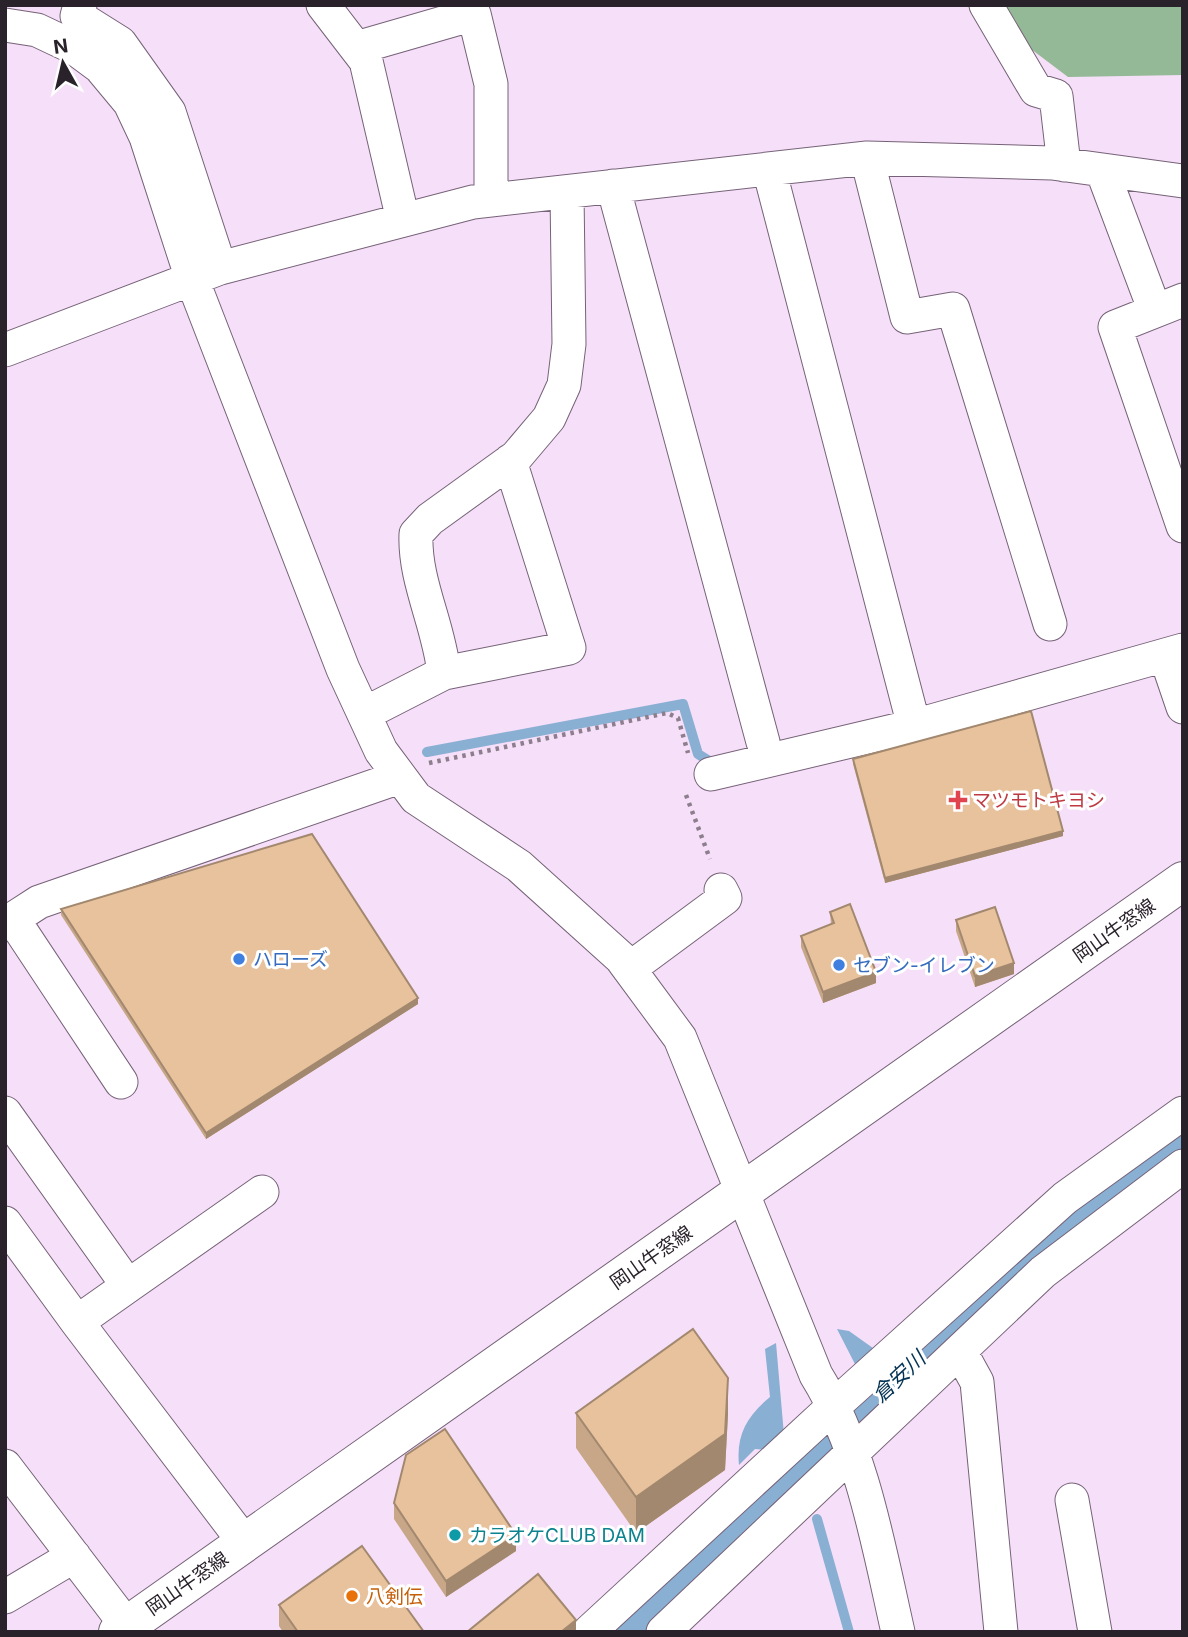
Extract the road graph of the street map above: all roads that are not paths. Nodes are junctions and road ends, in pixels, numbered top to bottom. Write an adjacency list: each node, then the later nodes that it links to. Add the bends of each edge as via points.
1 (80, 5): 16 (street, via 77,16 120,43 169,112)
2 (323, 5): 6 (street)
3 (986, 5): 8 (street, via 1037,90 1056,96)
4 (475, 10): 6 (street); 14 (street, via 491,84)
5 (5, 25): 16 (street, via 37,30 73,47 100,67 130,103)
6 (356, 48): 15 (street, via 366,61)
7 (867, 158): 8 (street); 9 (street); 21 (street, via 907,317 953,309)
8 (1064, 164): 10 (street)
9 (769, 169): 12 (street); 26 (street)
10 (1102, 170): 11 (street); 17 (street)
11 (1183, 181)
12 (613, 186): 13 (street); 27 (street)
13 (566, 192): 14 (street); 19 (street, via 569,344 564,385 549,418)
14 (491, 200): 15 (street)
15 (403, 220): 16 (street)
16 (206, 273): 18 (street); 25 (street, via 342,668)
17 (1169, 305): 20 (street, via 1115,327)
18 (5, 350)
19 (510, 461): 23 (street, via 415,534 415,556 441,648); 23 (street, via 569,648)
20 (1183, 526)
21 (1050, 624)
22 (1174, 654): 24 (street); 26 (street)
23 (443, 673): 25 (street)
24 (1183, 707)
25 (364, 715): 29 (street)
26 (912, 719): 28 (street)
27 (763, 742)
28 (711, 774)
29 (400, 777): 32 (street, via 52,897); 33 (street, via 416,797 519,866)
30 (1183, 881): 39 (main road, 岡山牛窓線)
31 (722, 890): 33 (street, via 725,898)
32 (9, 922): 34 (street)
33 (629, 969): 39 (street, via 680,1038)
34 (121, 1082)
35 (5, 1113): 41 (street)
36 (1183, 1113): 44 (street, via 1065,1198 879,1365)
37 (1183, 1166): 43 (street, via 1043,1272)
38 (261, 1192): 41 (street)
39 (742, 1193): 44 (street, via 816,1375); 47 (main road, 岡山牛窓線)
40 (5, 1223): 42 (street)
41 (128, 1286): 42 (street)
42 (77, 1322): 47 (street)
43 (960, 1351): 44 (street); 54 (street, via 977,1382)
44 (844, 1428): 51 (street); 52 (street); 53 (street)
45 (5, 1466): 48 (street)
46 (1072, 1500): 55 (street)
47 (245, 1543): 50 (main road, 岡山牛窓線)
48 (74, 1556): 49 (street); 50 (street)
49 (5, 1597)
50 (122, 1629)
51 (589, 1632)
52 (663, 1632)
53 (898, 1632)
54 (1001, 1632)
55 (1095, 1632)

